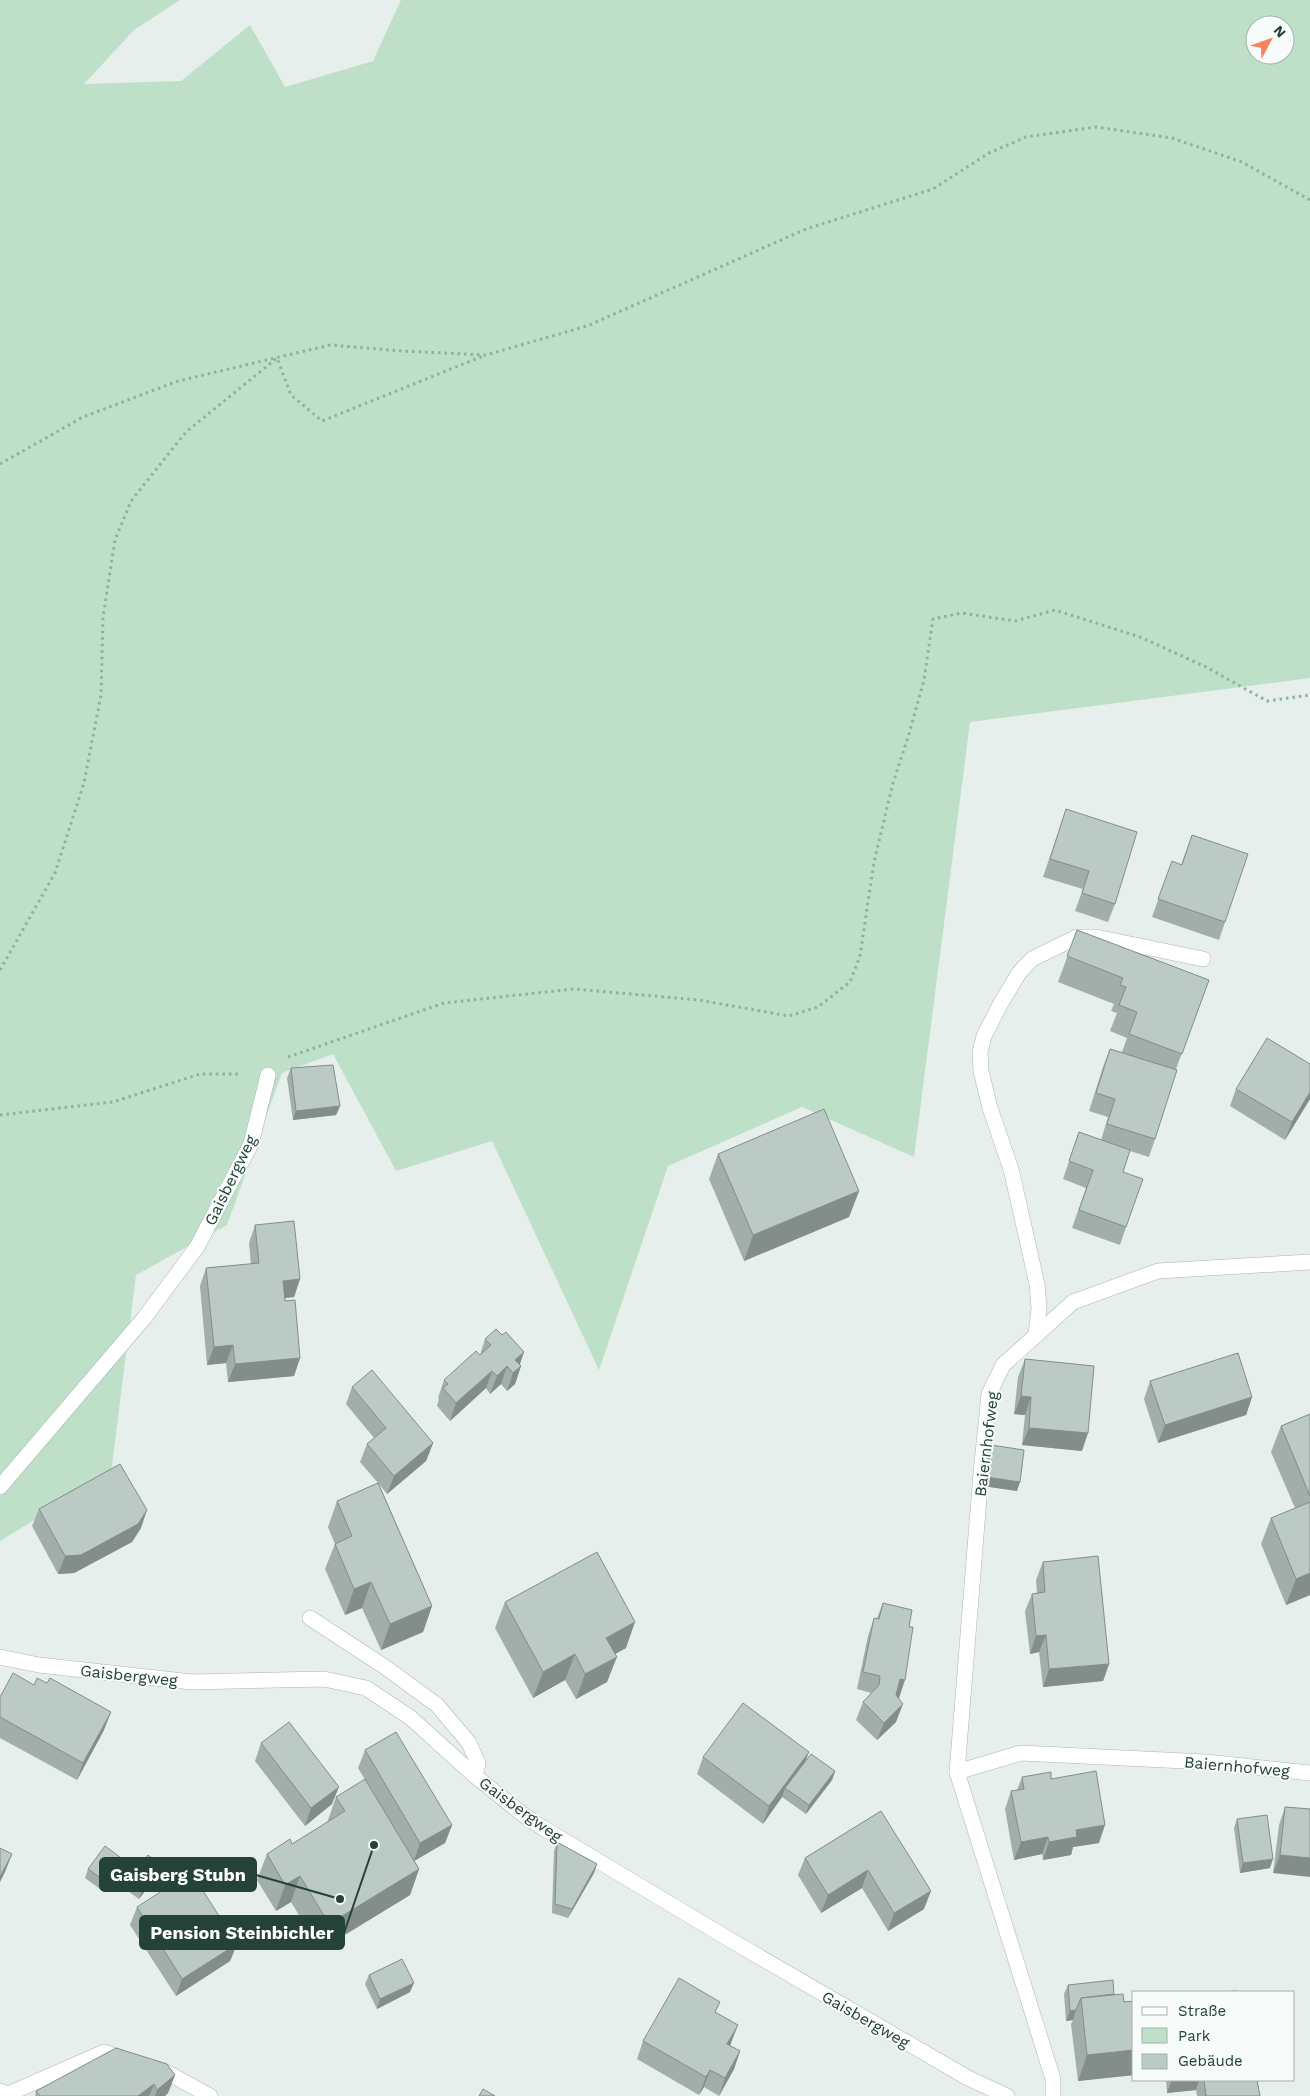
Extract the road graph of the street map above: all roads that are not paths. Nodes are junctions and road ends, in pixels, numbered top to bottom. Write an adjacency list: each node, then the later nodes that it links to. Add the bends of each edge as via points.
1 (1204, 959): 4 (street, via 1096,937 1077,937 1032,959 1019,973 984,1036 980,1052 981,1071 1010,1169 1037,1284)
2 (268, 1075): 5 (street, Gaisbergweg, via 251,1144 197,1247 145,1317)
3 (1310, 1262): 4 (street, Baiernhofweg, via 1158,1271 1072,1302)
4 (1036, 1334): 8 (street, Baiernhofweg, via 1003,1364 989,1394)
5 (0, 1487)
6 (310, 1618): 10 (street, via 436,1705 468,1743 478,1763)
7 (0, 1657): 10 (street, Gaisbergweg, via 39,1665 192,1682 324,1679 366,1688 411,1718)
8 (957, 1772): 9 (street, Baiernhofweg, via 1021,1752 1206,1762); 14 (street, Baiernhofweg, via 1053,2079)
9 (1310, 1773)
10 (475, 1776): 13 (street, Gaisbergweg, via 544,1828 968,2078)
11 (0, 2091): 12 (street, via 8,2094 104,2052 168,2073)
12 (210, 2096)
13 (1007, 2096)
14 (1053, 2096)

